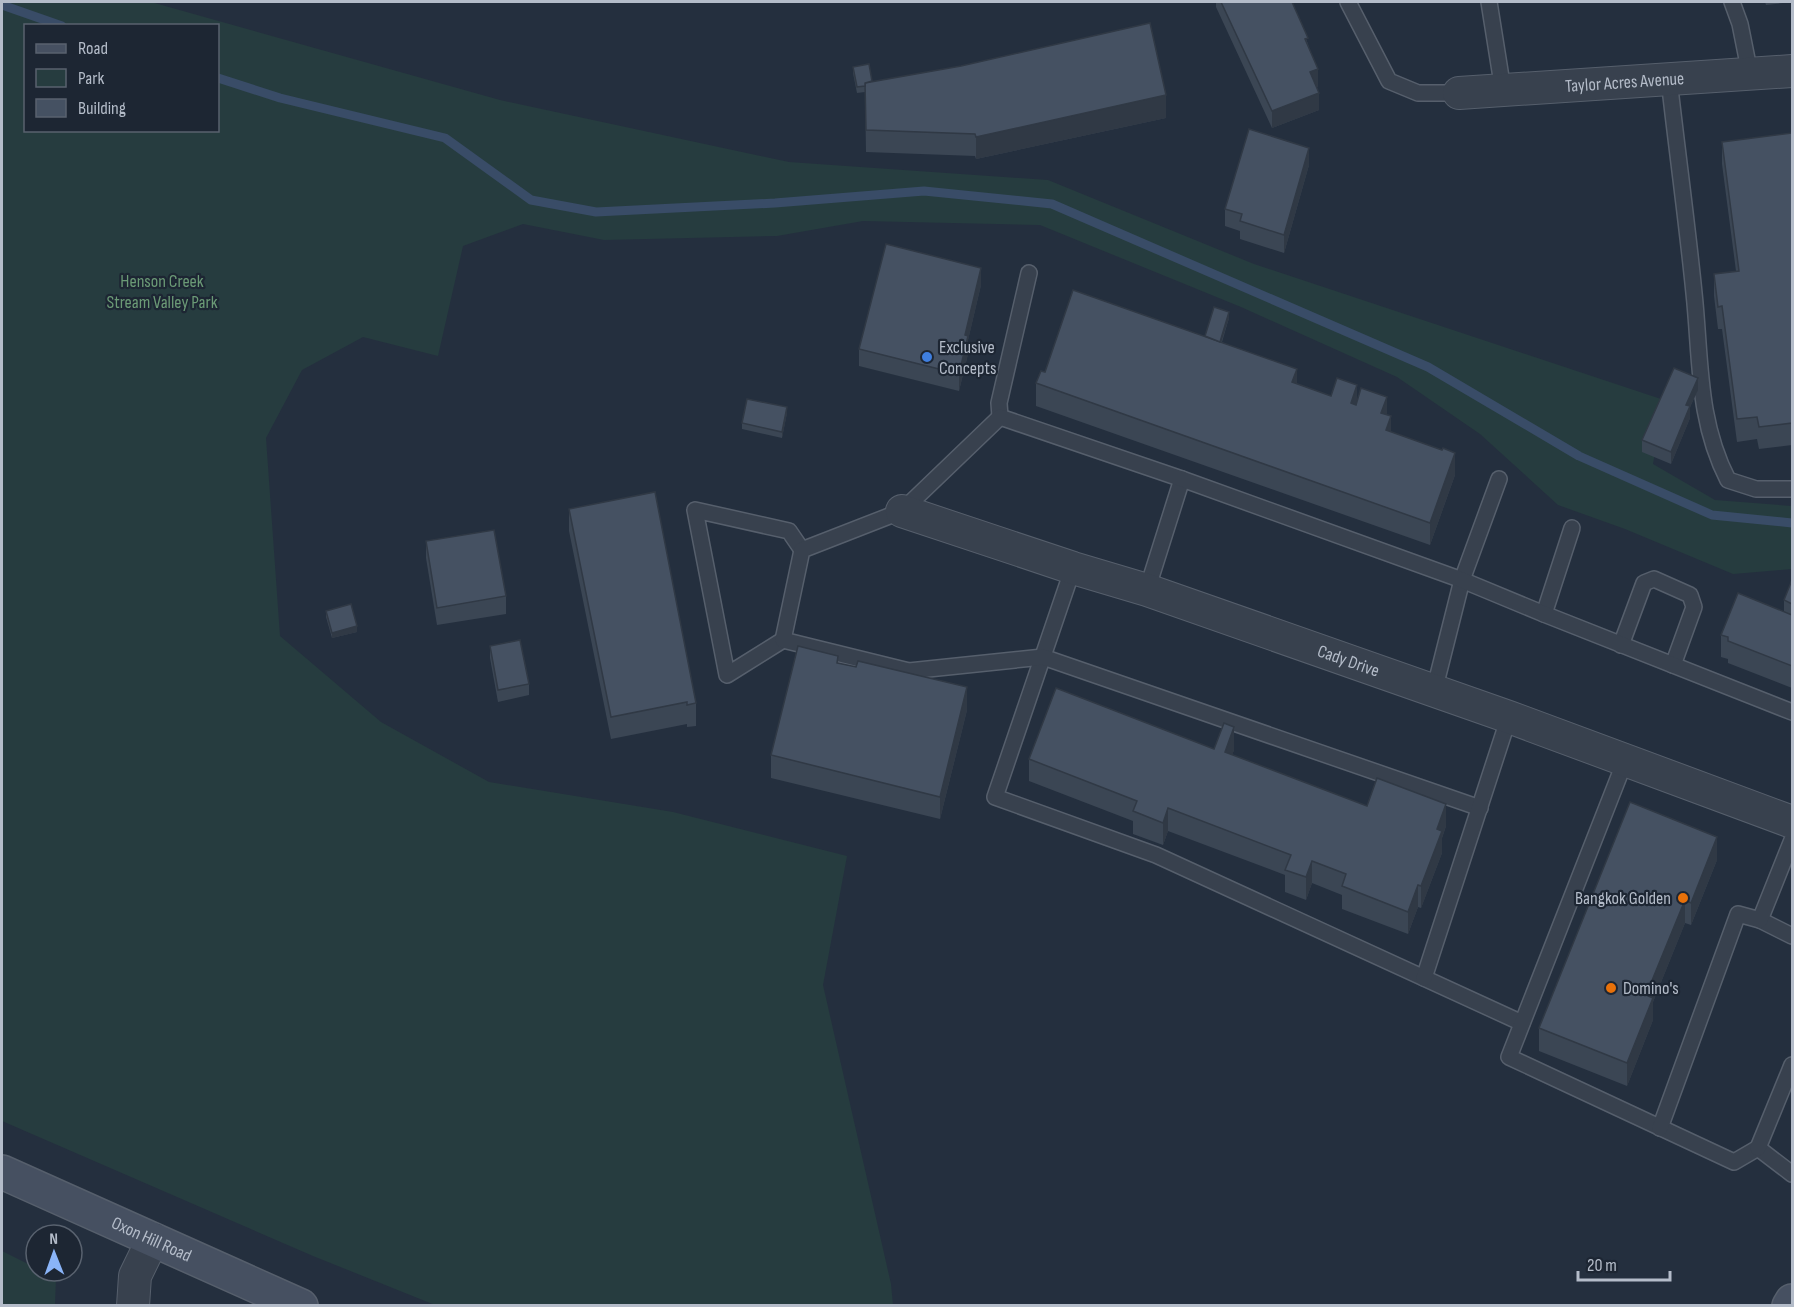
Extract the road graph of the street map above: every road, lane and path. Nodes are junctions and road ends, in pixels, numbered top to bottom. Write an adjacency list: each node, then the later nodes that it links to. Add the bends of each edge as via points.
1 (1348, 2): 8 (lane, via 1389,81 1418,93)
2 (1489, 2): 7 (lane)
3 (1732, 2): 5 (lane)
4 (1792, 71): 5 (street, Taylor Acres Avenue)
5 (1750, 74): 6 (street, Taylor Acres Avenue)
6 (1669, 79): 7 (street, Taylor Acres Avenue); 13 (lane, via 1704,415 1716,457 1728,480 1756,489)
7 (1503, 90): 8 (street, Taylor Acres Avenue)
8 (1459, 93)
9 (1029, 273): 10 (lane, via 999,403)
10 (1000, 417): 11 (lane); 14 (lane)
11 (1182, 479): 18 (lane); 19 (lane)
12 (1499, 479): 18 (lane)
13 (1792, 489)
14 (902, 511): 16 (lane); 17 (street, Cady Drive)
15 (1572, 528): 20 (lane)
16 (802, 550): 21 (lane); 21 (lane, via 789,531 695,510 727,675)
17 (1073, 568): 19 (street, Cady Drive); 23 (lane)
18 (1462, 580): 20 (lane); 25 (lane)
19 (1148, 590): 25 (street, Cady Drive)
20 (1544, 614): 22 (lane)
21 (783, 640): 23 (lane, via 909,671)
22 (1621, 645): 24 (lane); 24 (lane, via 1644,583 1654,579 1690,596 1694,607)
23 (1043, 657): 29 (lane); 34 (lane, via 995,797 1156,855)
24 (1673, 665): 26 (lane)
25 (1434, 691): 27 (street, Cady Drive)
26 (1792, 712)
27 (1509, 717): 28 (street, Cady Drive); 29 (lane)
28 (1625, 761): 30 (street, Cady Drive); 35 (lane)
29 (1480, 808): 34 (lane)
30 (1792, 822)
31 (1792, 840): 32 (lane)
32 (1760, 920): 33 (lane); 37 (lane, via 1738,914)
33 (1792, 936)
34 (1424, 978): 35 (lane)
35 (1522, 1023): 37 (lane, via 1509,1057)
36 (1792, 1065): 38 (lane)
37 (1660, 1128): 38 (lane, via 1734,1162)
38 (1758, 1148): 40 (lane)
39 (2, 1173): 41 (main road, Oxon Hill Road)
40 (1792, 1174)
41 (153, 1239): 43 (street, via 135,1276); 44 (main road, Oxon Hill Road)
42 (1792, 1301): 45 (main road)
43 (133, 1305)
44 (301, 1305)
45 (1789, 1305)

